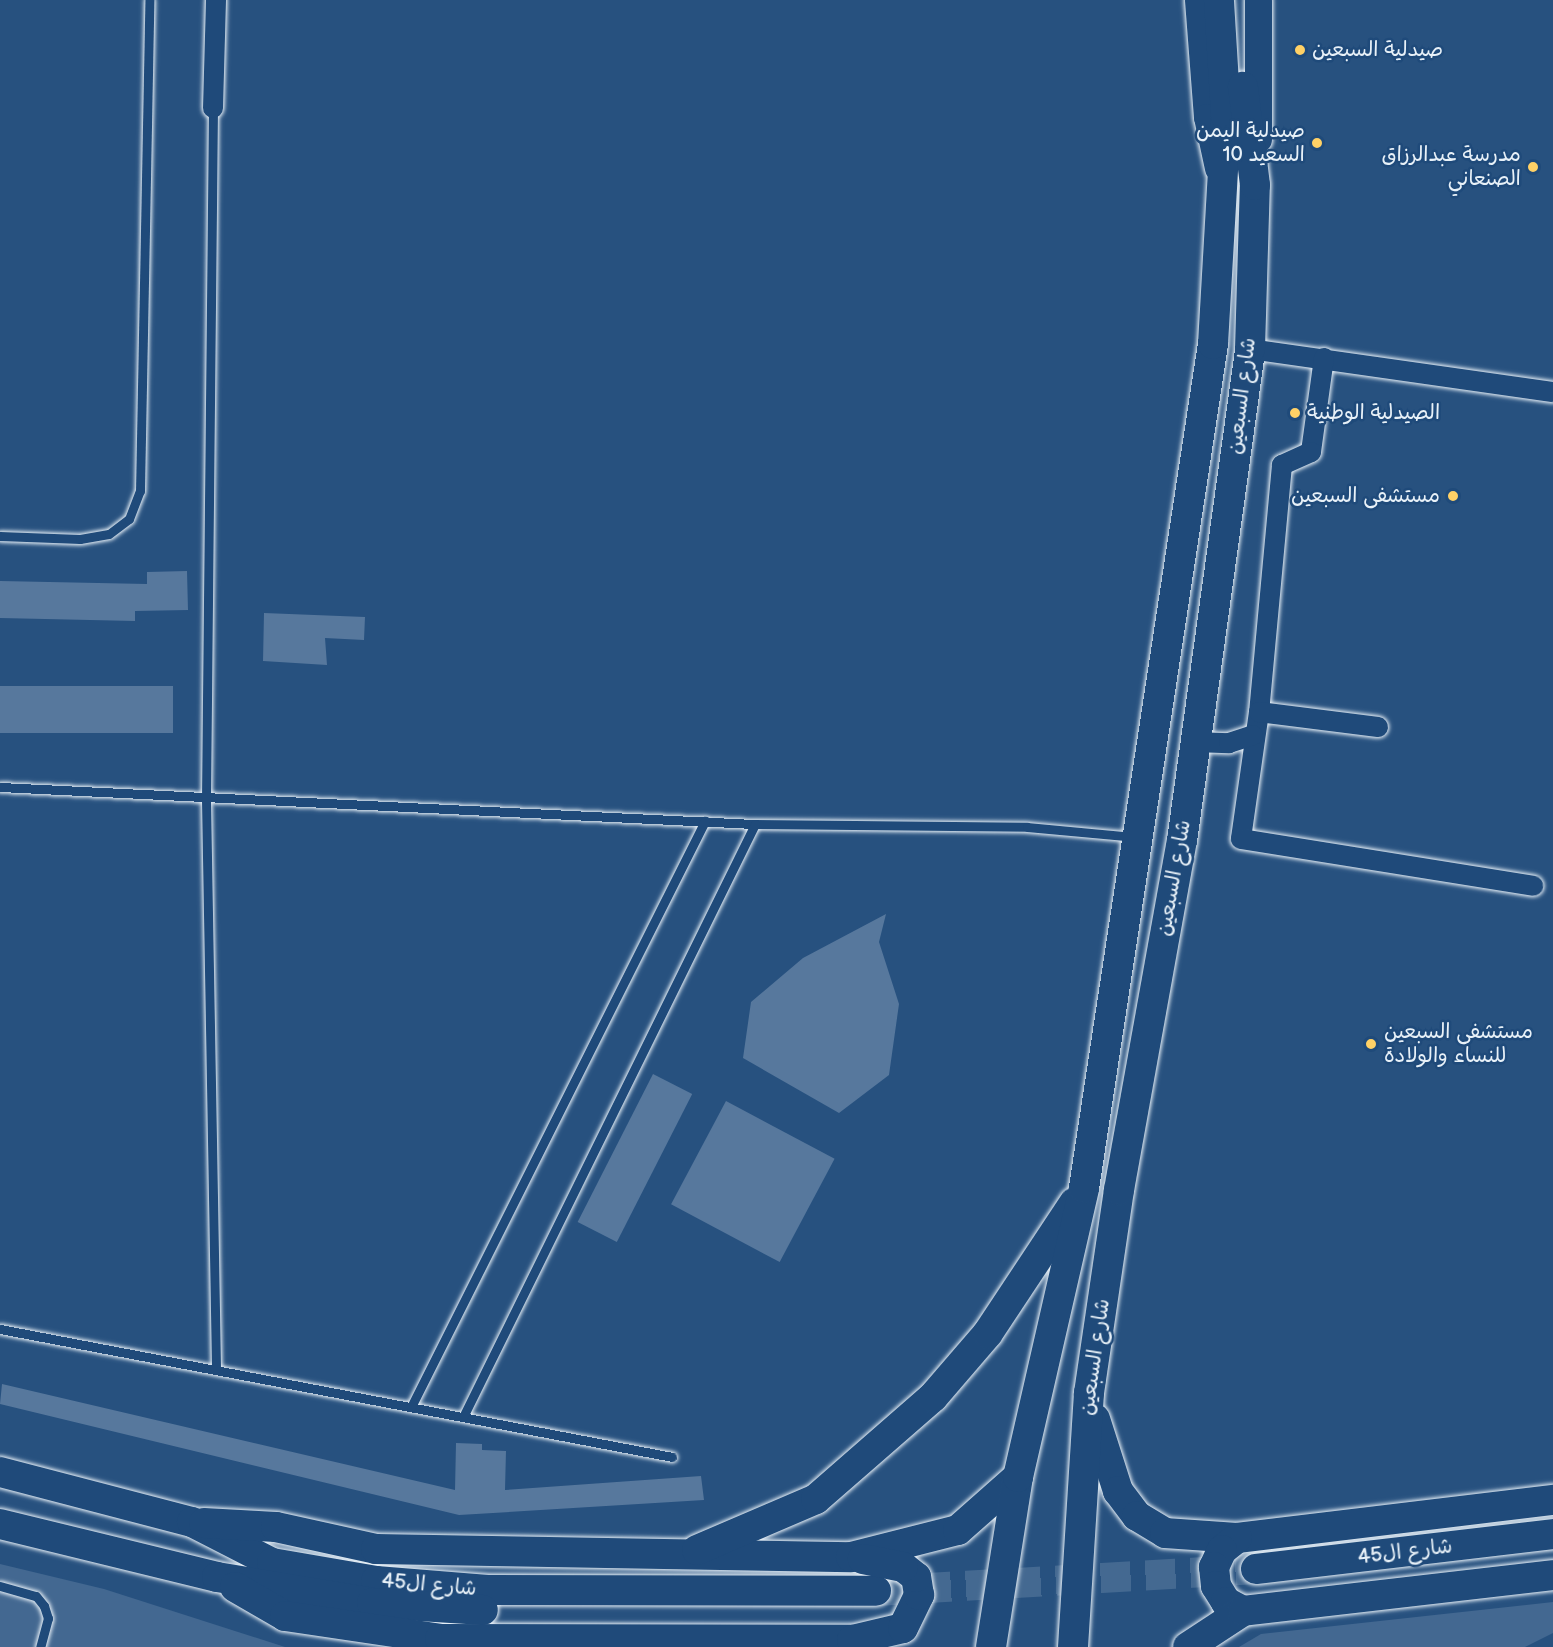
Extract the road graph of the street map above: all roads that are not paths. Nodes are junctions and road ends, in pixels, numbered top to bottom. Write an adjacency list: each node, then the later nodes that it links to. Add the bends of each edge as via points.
1 (149, 0): 14 (lane, via 140,491 129,519 109,534)
2 (216, 0): 7 (street)
3 (1198, 0): 10 (main road, via 1207,117)
4 (1219, 0): 8 (main road)
5 (1237, 0): 8 (main road)
6 (1258, 0): 9 (main road)
7 (213, 108): 20 (lane)
8 (1235, 112): 9 (main road, شارع السبعين); 10 (main road, شارع السبعين)
9 (1255, 185): 11 (main road, شارع السبعين)
10 (1223, 190): 23 (main road, شارع السبعين, via 1213,344)
11 (1250, 349): 12 (street); 18 (main road, شارع السبعين)
12 (1324, 358): 13 (street); 15 (street, via 1311,452 1282,465)
13 (1553, 392)
14 (0, 536)
15 (1259, 712): 16 (street); 17 (street)
16 (1378, 727)
17 (1253, 735): 18 (street, via 1229,743); 24 (street, via 1241,839)
18 (1194, 742): 28 (main road, شارع السبعين)
19 (0, 788): 20 (lane)
20 (206, 800): 21 (lane); 27 (lane)
21 (705, 821): 22 (lane); 29 (lane)
22 (755, 824): 23 (lane, via 1027,827); 30 (lane)
23 (1134, 837): 25 (main road, شارع السبعين)
24 (1533, 886)
25 (1084, 1188): 33 (main road, شارع السبعين); 40 (main road, via 988,1333 933,1397 816,1499)
26 (0, 1329): 27 (lane)
27 (216, 1370): 29 (lane)
28 (1089, 1393): 38 (main road, via 1103,1456 1118,1491 1137,1516 1165,1533); 49 (main road, شارع السبعين)
29 (411, 1407): 30 (lane)
30 (463, 1417): 31 (lane)
31 (672, 1457)
32 (0, 1472): 35 (main road, شارع ال45)
33 (1018, 1477): 41 (main road, via 958,1530); 48 (main road, شارع السبعين)
34 (1553, 1500): 38 (main road)
35 (192, 1522): 40 (main road, via 276,1527 376,1549); 43 (main road, شارع ال45, via 272,1563 376,1581 488,1590 877,1601 478,1610 372,1602)
36 (0, 1524): 43 (main road, شارع ال45)
37 (1553, 1534): 45 (main road, شارع ال45)
38 (1236, 1538): 45 (main road, via 1222,1550 1214,1567 1216,1586 1226,1602)
39 (1553, 1550): 45 (main road, شارع ال45)
40 (675, 1557): 41 (main road)
41 (851, 1557): 46 (main road, via 903,1567 916,1577 919,1595 903,1628)
42 (1553, 1575): 45 (main road)
43 (217, 1577): 46 (main road, via 285,1616 440,1639)
44 (0, 1586): 47 (lane, via 36,1596 44,1606 48,1618)
45 (1252, 1589): 50 (main road)
46 (858, 1644)
47 (40, 1647)
48 (991, 1647)
49 (1073, 1647)
50 (1188, 1647)

